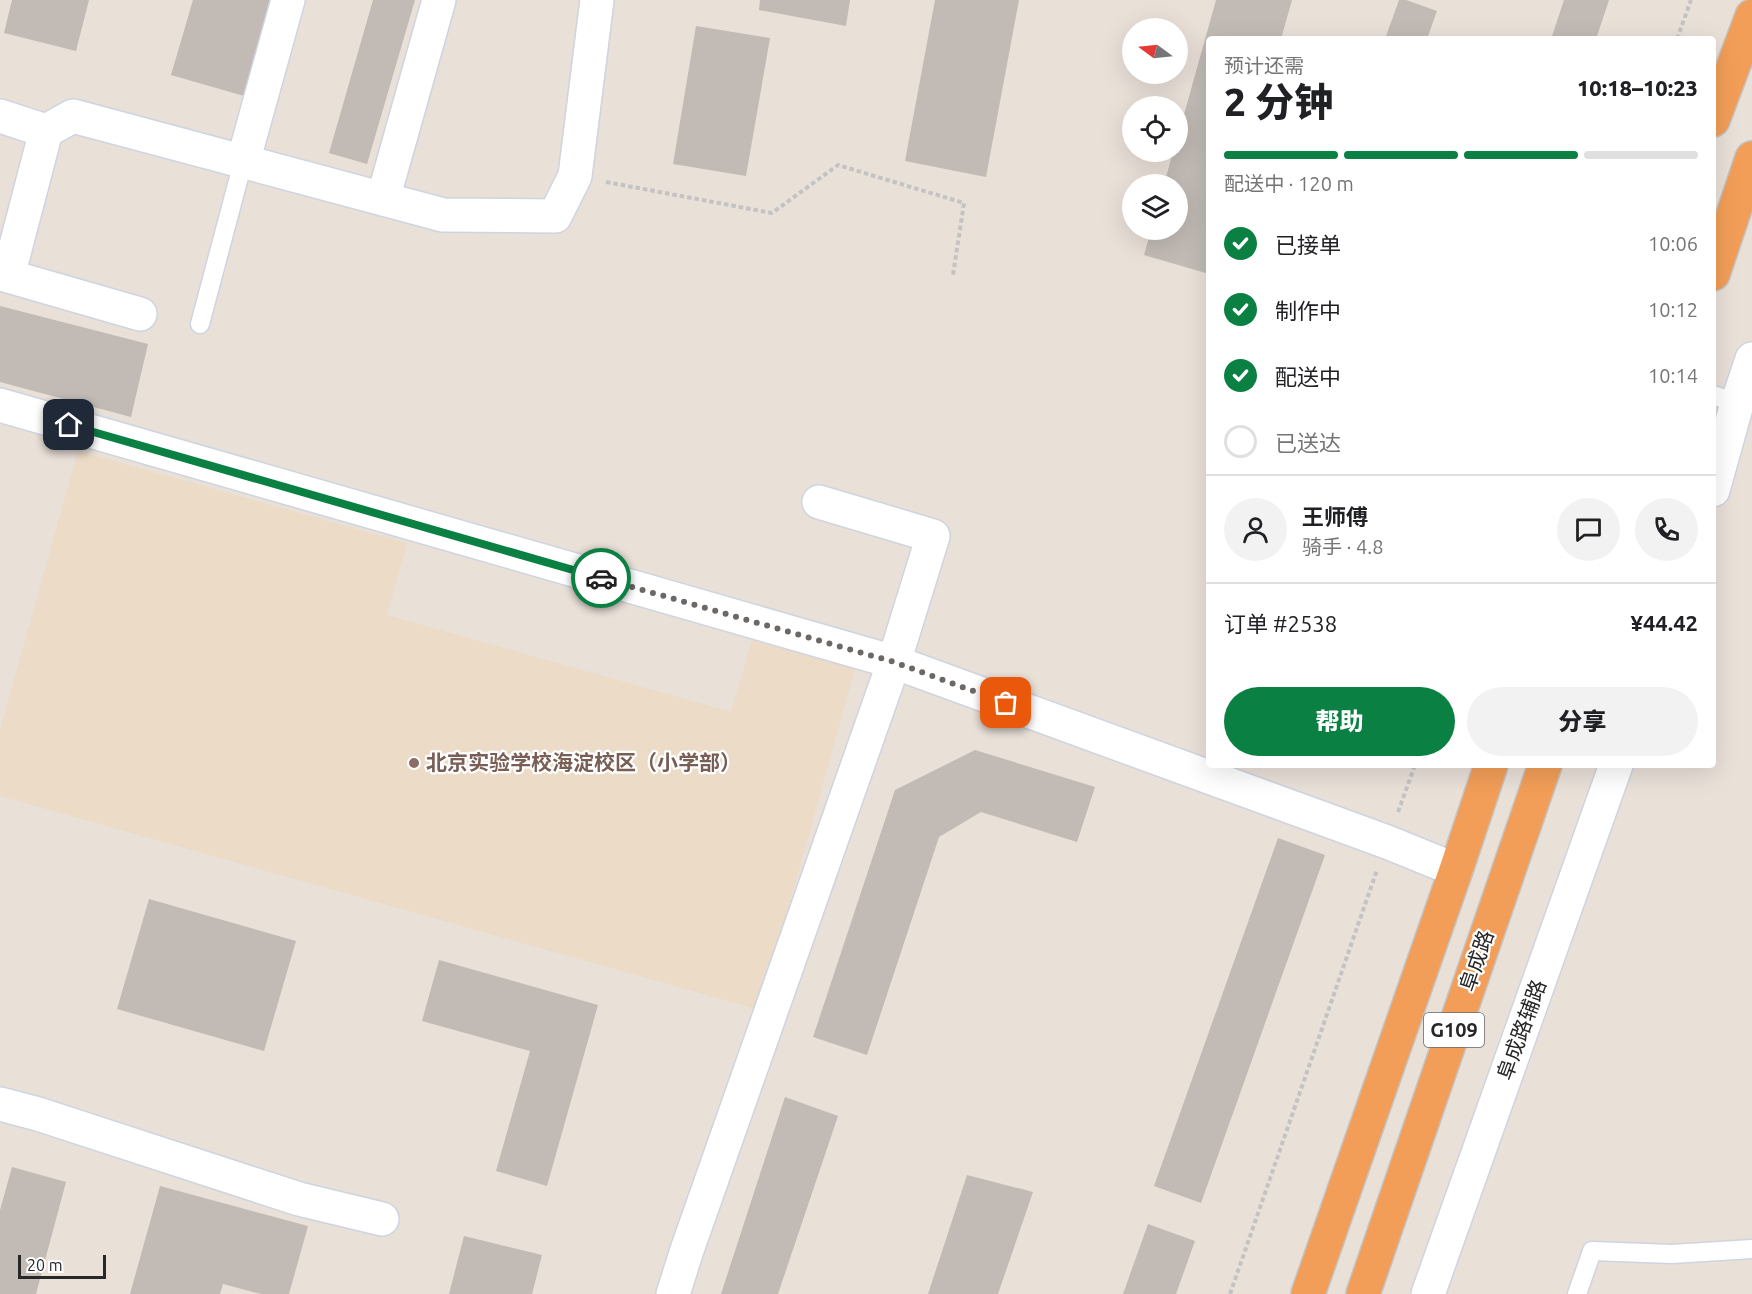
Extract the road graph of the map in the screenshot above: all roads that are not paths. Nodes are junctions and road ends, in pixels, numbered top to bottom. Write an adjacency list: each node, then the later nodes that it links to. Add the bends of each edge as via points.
1 (288, 0): 9 (street)
2 (439, 0): 10 (street)
3 (597, 0): 10 (street, via 575,176 555,216 443,215)
4 (1752, 16): 5 (highway)
5 (1716, 112)
6 (0, 116): 7 (street)
7 (46, 131): 9 (street, via 73,116); 12 (street, via 8,276)
8 (1752, 158): 11 (highway)
9 (243, 162): 10 (street); 13 (lane)
10 (383, 199)
11 (1716, 265)
12 (140, 314)
13 (200, 324)
14 (1752, 359): 15 (street)
15 (1734, 403): 17 (street)
16 (0, 405): 19 (street)
17 (1716, 478)
18 (819, 502): 19 (street, via 933,537)
19 (894, 662): 23 (street); 27 (street)
20 (1490, 768): 23 (highway, G109)
21 (1544, 768): 29 (highway, 阜成路 / G109)
22 (1615, 768): 30 (street, 阜成路辅路)
23 (1456, 870): 28 (highway, G109)
24 (0, 1104): 25 (street, via 299,1199)
25 (382, 1219)
26 (1752, 1249): 31 (lane, via 1672,1254 1592,1251)
27 (673, 1294)
28 (1308, 1294)
29 (1363, 1294)
30 (1428, 1294)
31 (1577, 1294)

